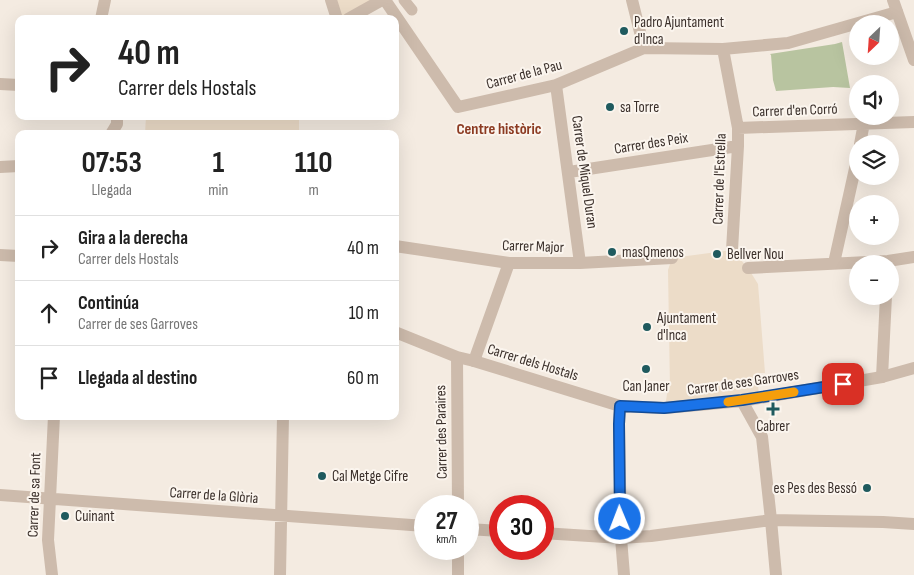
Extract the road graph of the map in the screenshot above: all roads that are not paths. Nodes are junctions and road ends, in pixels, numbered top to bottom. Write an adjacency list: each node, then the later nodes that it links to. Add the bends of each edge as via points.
1 (105, 0): 8 (street)
2 (331, 0): 9 (street)
3 (383, 0): 10 (street); 11 (street, Carrer de la Pau)
4 (404, 0): 7 (lane)
5 (632, 0): 13 (street)
6 (895, 6): 14 (street, Carrer de la Pau, via 788,43); 15 (street)
7 (412, 10)
8 (101, 15)
9 (336, 15)
10 (355, 15)
11 (394, 15)
12 (399, 23): 18 (street, Carrer de la Pau, via 458,107)
13 (644, 48): 14 (street, Carrer de la Pau); 18 (street, Carrer de la Pau)
14 (723, 49): 22 (street, Carrer de l'Estrella)
15 (914, 60)
16 (0, 84): 17 (street)
17 (15, 85)
18 (556, 85): 26 (street, Carrer de Miquel Duran)
19 (899, 122): 20 (street, Carrer d'en Corró)
20 (914, 122)
21 (849, 124): 22 (street, Carrer d'en Corró)
22 (738, 128): 23 (street, Carrer de l'Estrella)
23 (738, 146): 26 (street, Carrer des Peix); 29 (street, Carrer de l'Estrella)
24 (15, 166): 25 (street)
25 (0, 168)
26 (569, 172): 36 (street, Carrer de Miquel Duran)
27 (851, 185): 37 (street)
28 (399, 247): 35 (street, Carrer Major)
29 (732, 250)
30 (0, 255): 31 (street)
31 (15, 256)
32 (914, 257): 34 (street)
33 (672, 258): 36 (street, Carrer Major)
34 (899, 260)
35 (509, 263): 36 (street, Carrer Major); 43 (street)
36 (580, 263)
37 (834, 263): 38 (street); 39 (street)
38 (849, 263)
39 (748, 268)
40 (886, 305): 45 (street)
41 (399, 334): 42 (street, Carrer dels Hostals)
42 (457, 357): 43 (street, Carrer dels Hostals); 52 (street, Carrer des Paraires)
43 (474, 361): 47 (street, Carrer dels Hostals)
44 (914, 368): 45 (street, Carrer de ses Garroves)
45 (882, 377): 46 (street, Carrer de ses Garroves)
46 (742, 400): 48 (street, Carrer de ses Garroves); 55 (street, via 762,437)
47 (620, 406): 48 (street, Carrer dels Hostals); 59 (street)
48 (664, 408)
49 (54, 420): 53 (street, Carrer de sa Font)
50 (283, 420): 54 (street)
51 (0, 495): 53 (street, Carrer de la Glòria)
52 (458, 495)
53 (50, 499): 54 (street, Carrer de la Glòria); 61 (street, Carrer de sa Font)
54 (280, 516): 57 (street, Carrer de la Glòria); 62 (street)
55 (771, 520): 56 (street); 59 (street); 65 (street)
56 (914, 524)
57 (414, 525)
58 (554, 534): 59 (street)
59 (621, 538): 64 (street)
60 (458, 560): 63 (street)
61 (49, 574)
62 (280, 575)
63 (458, 575)
64 (624, 575)
65 (776, 575)

